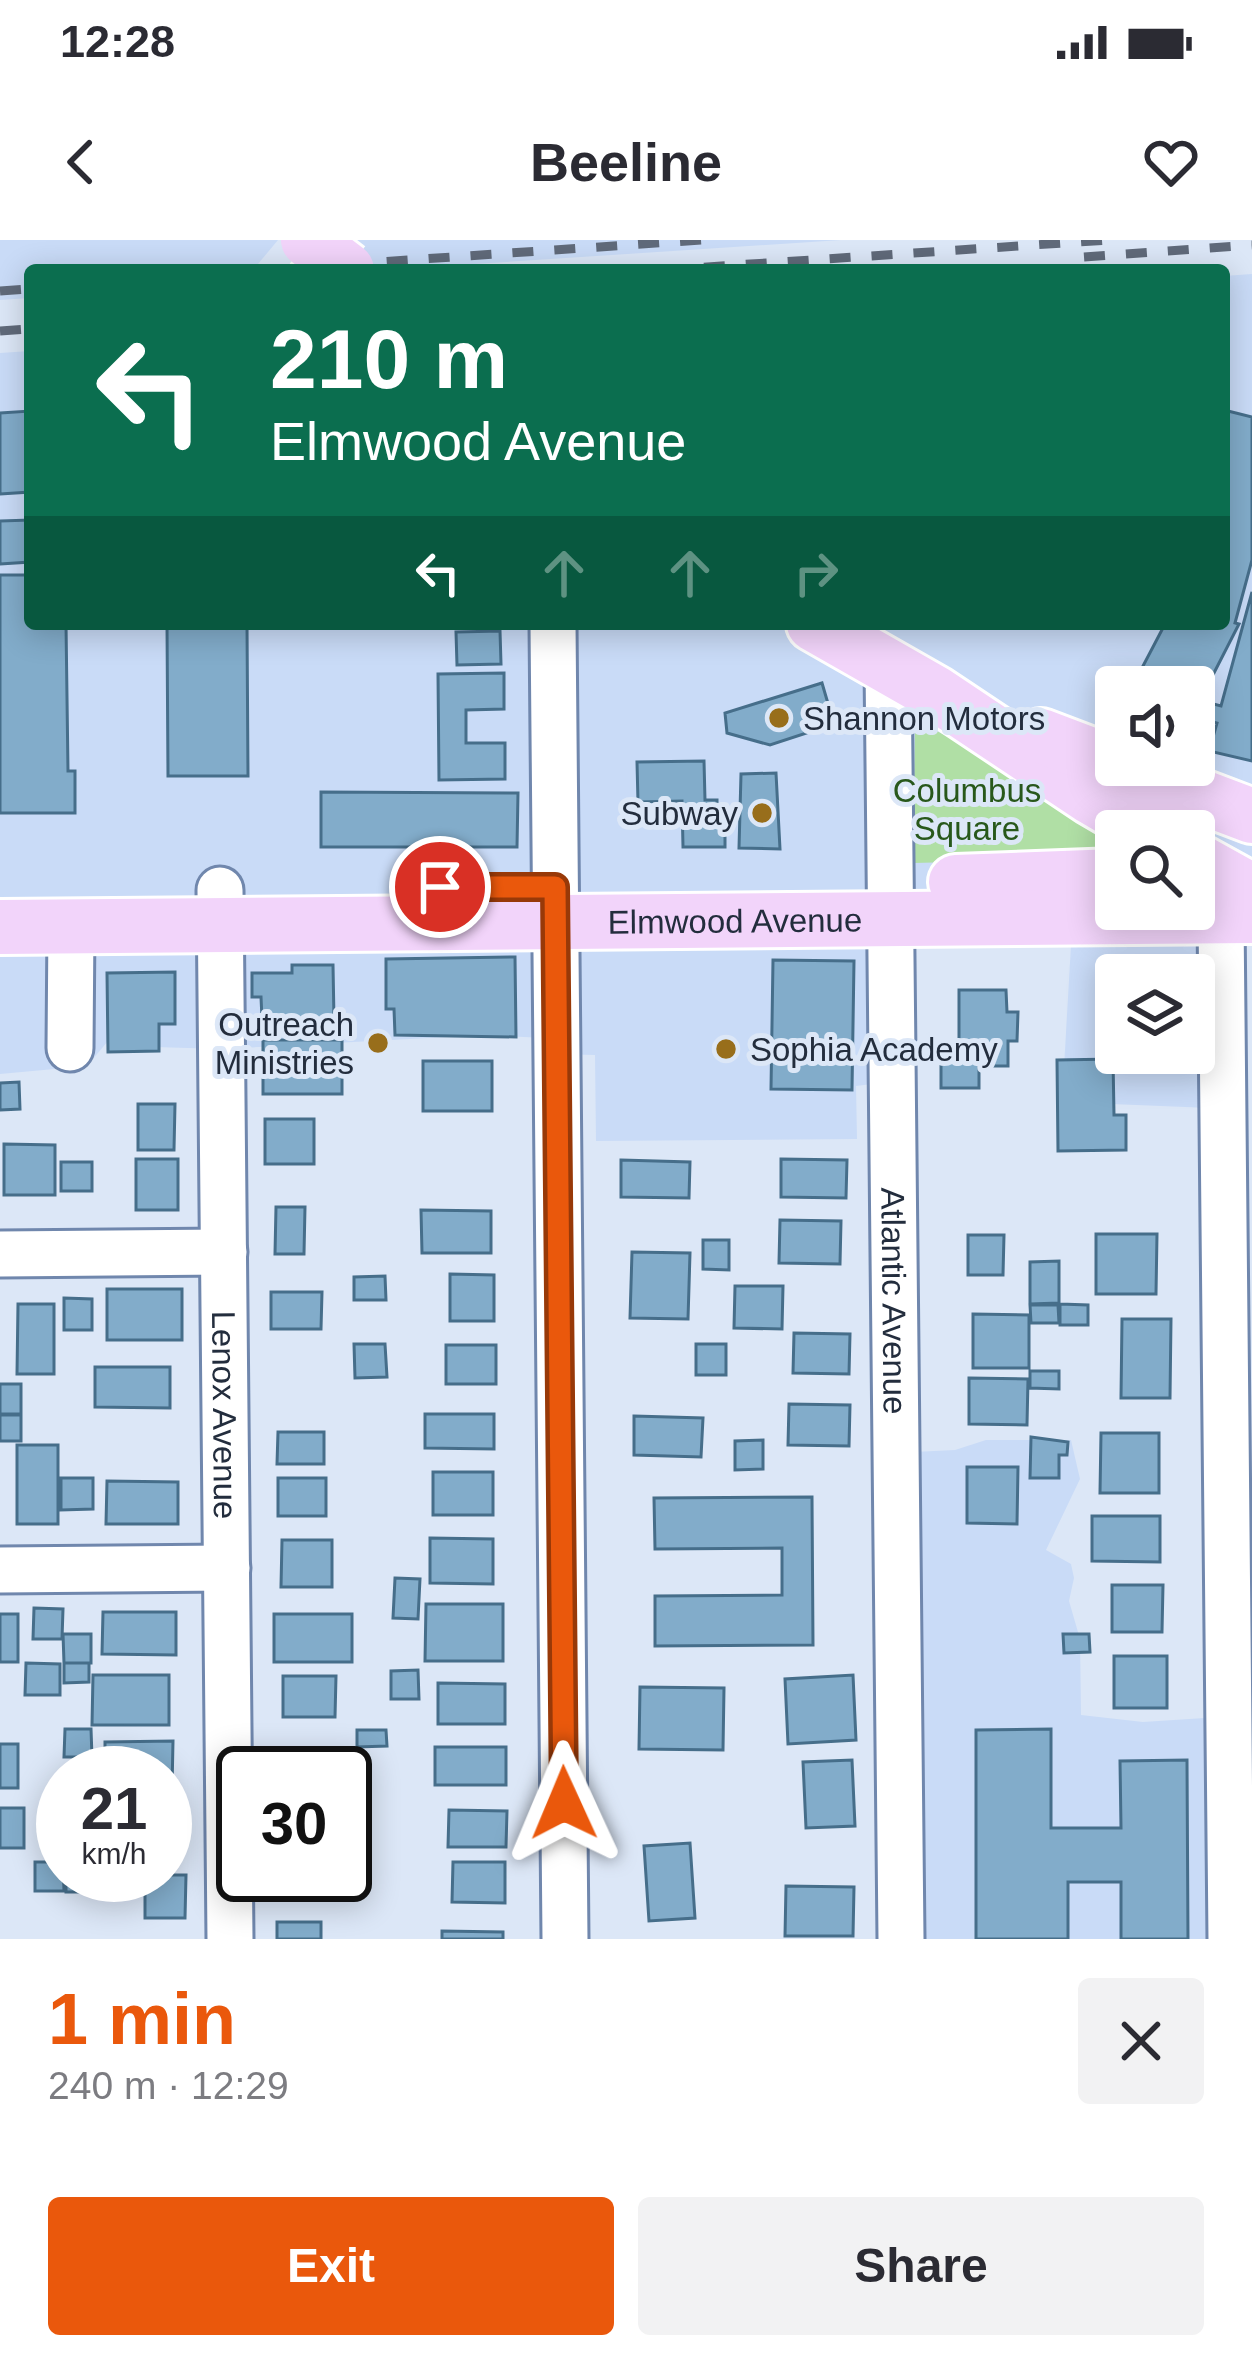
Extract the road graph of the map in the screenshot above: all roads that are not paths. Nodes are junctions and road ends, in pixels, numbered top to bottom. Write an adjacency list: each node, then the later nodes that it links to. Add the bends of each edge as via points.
1 (308, 240): 2 (main road, bridge)
2 (339, 264)
3 (553, 630): 13 (street)
4 (825, 630): 5 (main road)
5 (888, 665): 6 (main road); 12 (street, Atlantic Avenue)
6 (935, 693): 7 (main road); 8 (main road)
7 (1113, 810)
8 (1252, 815)
9 (1095, 878): 12 (main road, Elmwood Avenue)
10 (1225, 885): 12 (main road, Elmwood Avenue); 25 (street)
11 (0, 892): 14 (main road, Elmwood Avenue)
12 (891, 901): 13 (main road, Elmwood Avenue); 24 (street, Atlantic Avenue)
13 (555, 904): 14 (main road, Elmwood Avenue); 23 (street)
14 (220, 908): 15 (main road, Elmwood Avenue); 18 (street, Lenox Avenue)
15 (71, 926): 16 (main road, Elmwood Avenue); 17 (street)
16 (0, 927)
17 (70, 1048)
18 (224, 1252): 19 (street); 20 (street, Lenox Avenue)
19 (0, 1254)
20 (226, 1568): 21 (street); 22 (street, Lenox Avenue)
21 (0, 1570)
22 (230, 1939)
23 (565, 1939)
24 (901, 1939)
25 (1231, 1939)

